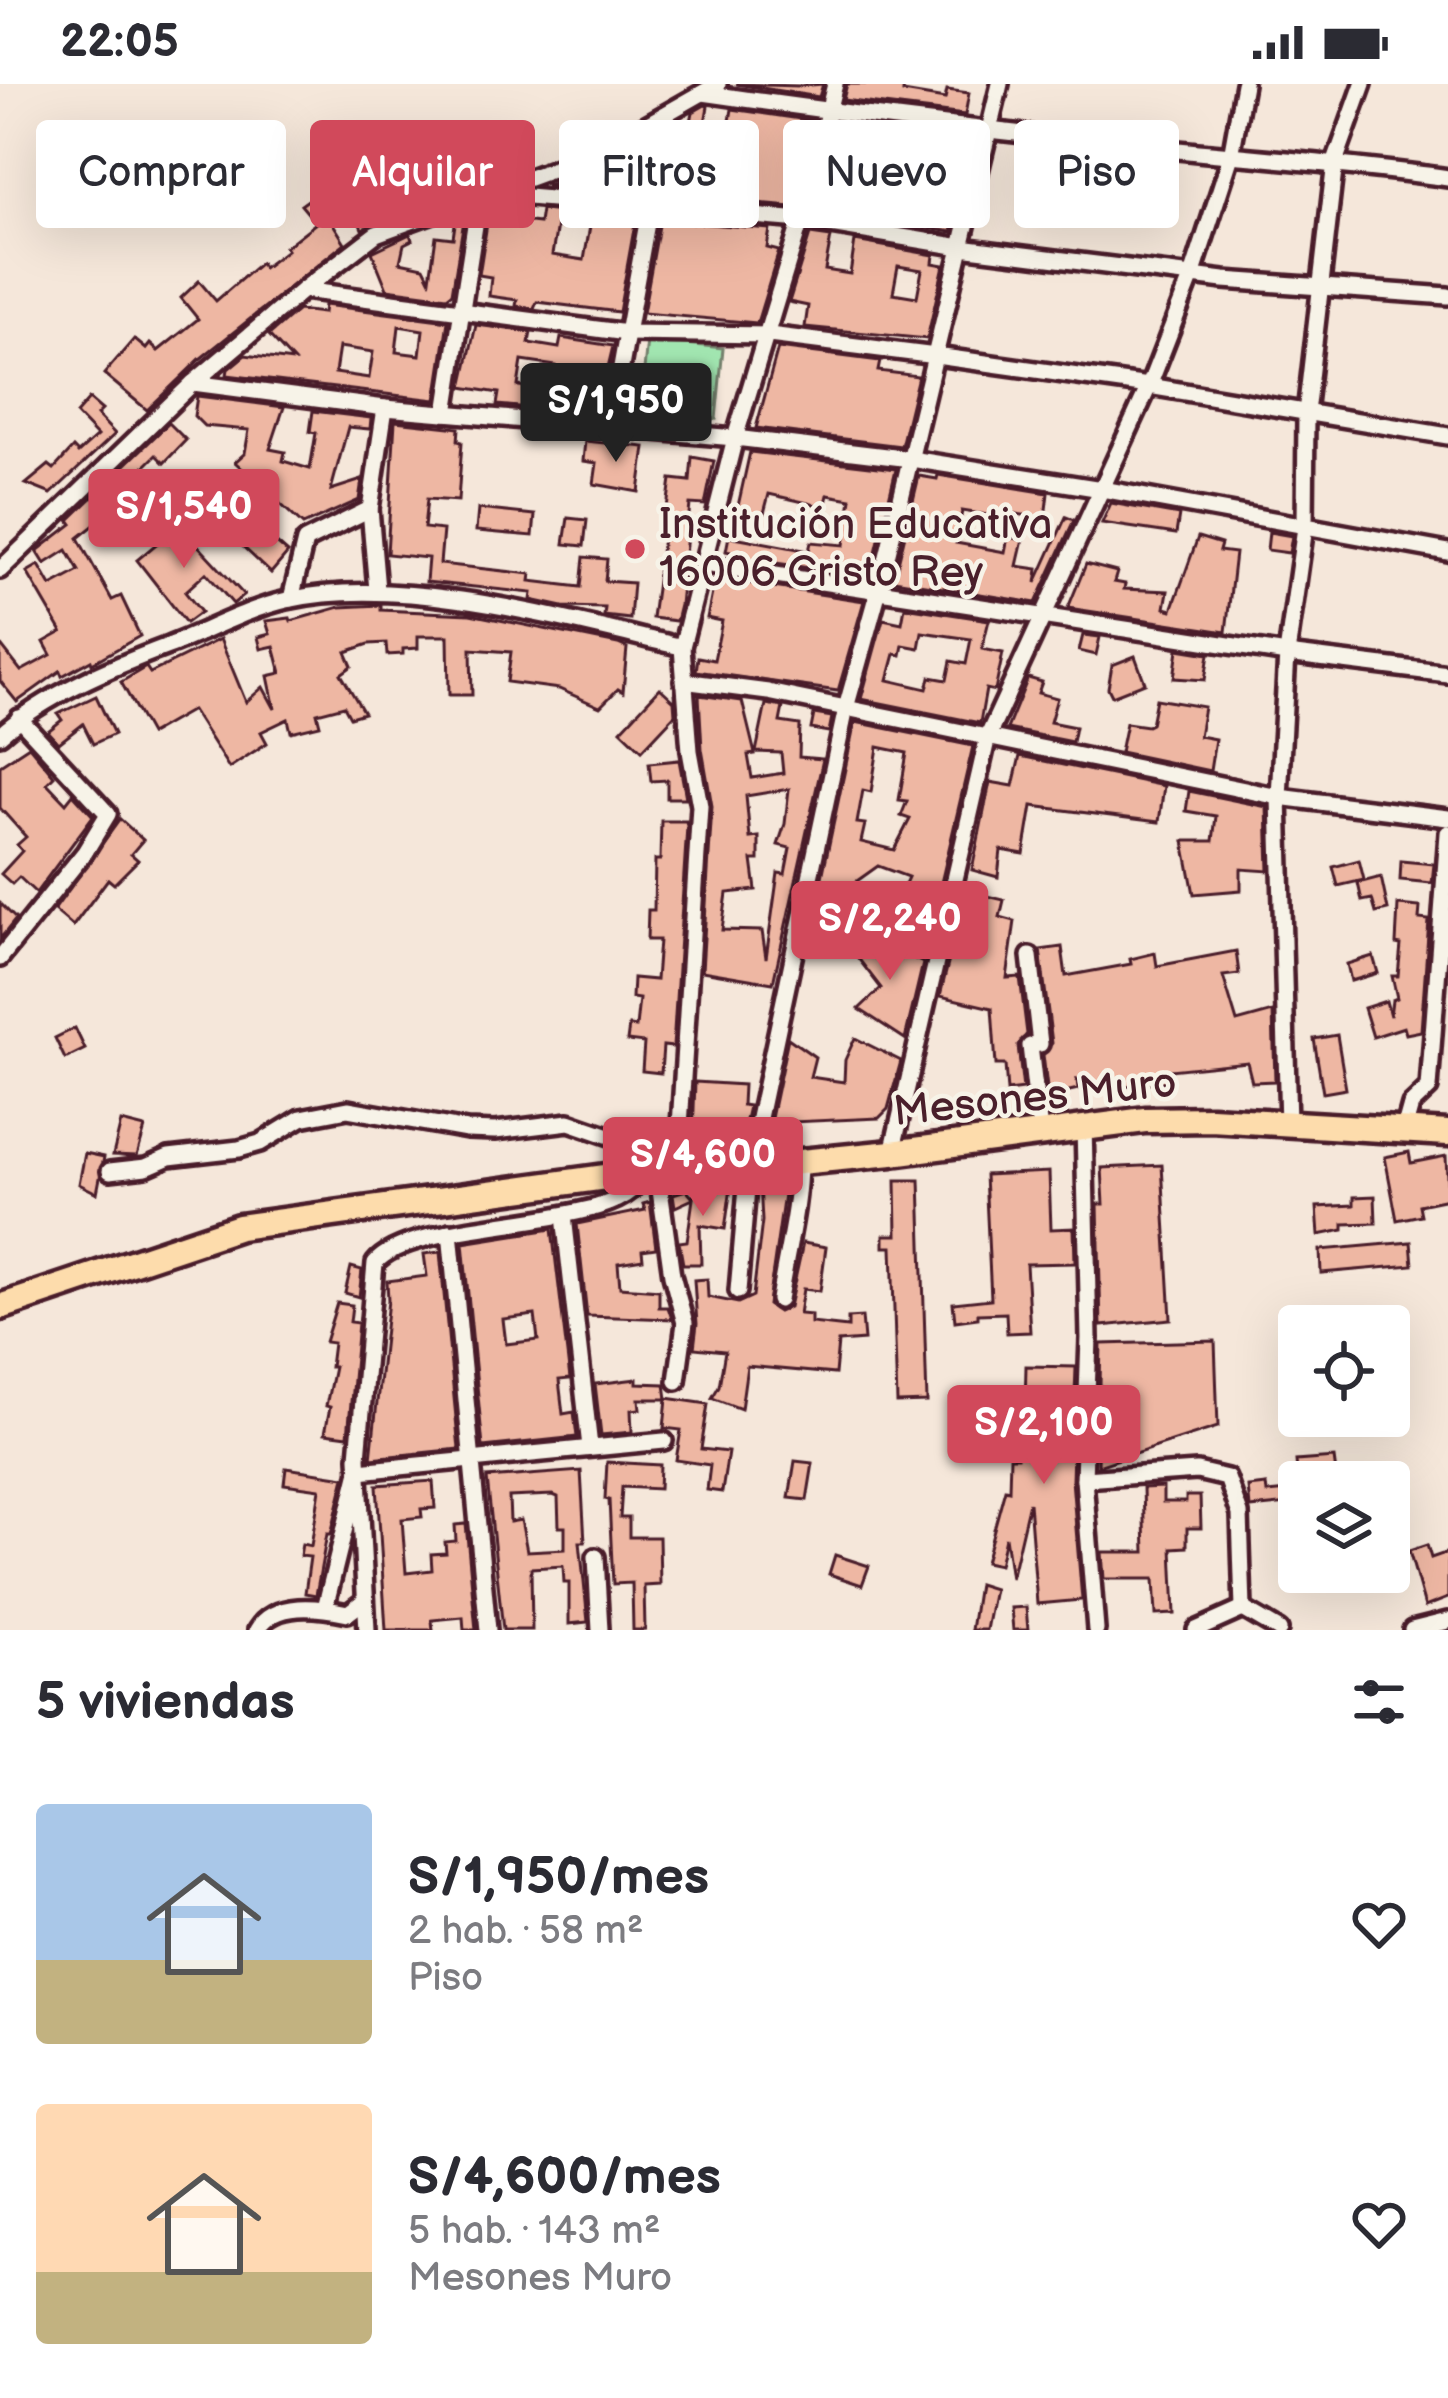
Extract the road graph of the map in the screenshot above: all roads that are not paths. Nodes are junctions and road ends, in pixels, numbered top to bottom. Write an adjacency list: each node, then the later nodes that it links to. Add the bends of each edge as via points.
1 (835, 84): 6 (street)
2 (1000, 84): 8 (street)
3 (1244, 84): 9 (street)
4 (1363, 84): 10 (street)
5 (711, 89): 6 (street); 11 (street, via 595,154)
6 (830, 112): 7 (street); 8 (street)
7 (828, 120)
8 (991, 132): 9 (street); 18 (street)
9 (1231, 156): 10 (street); 19 (street)
10 (1335, 162): 12 (street); 20 (street)
11 (535, 174)
12 (1448, 178)
13 (391, 228): 21 (street)
14 (474, 228): 23 (street)
15 (646, 228): 24 (street)
16 (799, 228): 25 (street)
17 (847, 228): 18 (street)
18 (961, 248): 19 (street); 26 (street)
19 (1193, 274): 20 (street); 28 (street)
20 (1321, 287): 22 (street); 31 (street)
21 (303, 290): 23 (street); 27 (street)
22 (1448, 296)
23 (461, 312): 24 (street); 30 (street)
24 (627, 333): 25 (street); 32 (street)
25 (769, 335): 26 (street); 34 (street)
26 (936, 356): 28 (street); 35 (street)
27 (193, 382): 29 (street); 41 (street)
28 (1149, 386): 31 (street); 36 (street)
29 (385, 408): 30 (street); 37 (street)
30 (446, 413): 32 (street)
31 (1306, 413): 33 (street); 38 (street)
32 (610, 428): 34 (street)
33 (1448, 436)
34 (736, 438): 35 (street); 40 (street)
35 (911, 459): 36 (street); 43 (street)
36 (1102, 489): 38 (street); 45 (street)
37 (370, 508): 42 (street); 44 (street, via 305,542)
38 (1305, 526): 39 (street); 47 (street)
39 (1448, 552)
40 (704, 564): 43 (street); 46 (street)
41 (0, 570)
42 (377, 590): 44 (street); 46 (street, via 549,616)
43 (879, 590): 45 (street); 50 (street)
44 (291, 599): 51 (street, via 148,653)
45 (1047, 614): 47 (street); 53 (street)
46 (682, 647): 49 (street)
47 (1288, 654): 48 (street); 54 (street)
48 (1448, 674)
49 (683, 681): 50 (street); 65 (street, via 700,806)
50 (846, 708): 53 (street); 68 (street)
51 (19, 718): 52 (street); 58 (street, via 108,814)
52 (0, 735)
53 (988, 736): 54 (street); 66 (street)
54 (1279, 797): 55 (street); 60 (street)
55 (1448, 818)
56 (1448, 832): 59 (street)
57 (1030, 956): 63 (street)
58 (0, 958)
59 (1444, 964): 62 (street, via 1429,1088)
60 (1288, 1124): 61 (highway, Mesones Muro); 62 (highway, Mesones Muro)
61 (1084, 1125): 63 (highway, Mesones Muro); 81 (street)
62 (1404, 1130): 64 (highway, Mesones Muro)
63 (1040, 1132): 66 (highway, Mesones Muro)
64 (1448, 1133)
65 (677, 1147): 69 (street, via 650,1150 569,1122 495,1132 348,1109 301,1118 238,1149); 70 (street)
66 (892, 1153): 67 (highway, Mesones Muro)
67 (799, 1161): 68 (highway, Mesones Muro); 74 (street)
68 (749, 1165): 70 (highway, Mesones Muro); 73 (street)
69 (110, 1171)
70 (659, 1174): 71 (street, via 631,1195); 75 (highway, Mesones Muro, via 239,1227); 76 (street, via 685,1323)
71 (564, 1216): 72 (street); 78 (street)
72 (450, 1232): 79 (street); 80 (street, via 386,1250 375,1262)
73 (738, 1291)
74 (779, 1300)
75 (0, 1307)
76 (676, 1381)
77 (664, 1441): 78 (street)
78 (590, 1447): 79 (street)
79 (470, 1460): 80 (street); 90 (street)
80 (359, 1472): 83 (street); 84 (street)
81 (1084, 1478): 85 (street, via 1183,1471 1227,1478 1242,1532); 92 (street)
82 (596, 1556): 91 (street)
83 (364, 1601): 84 (street, via 348,1613); 89 (street)
84 (325, 1608): 88 (street, via 272,1614)
85 (1243, 1609): 93 (street); 94 (street)
86 (1448, 1621): 87 (street)
87 (1421, 1628)
88 (257, 1630)
89 (367, 1630)
90 (488, 1630)
91 (600, 1630)
92 (1096, 1630)
93 (1196, 1630)
94 (1279, 1630)

